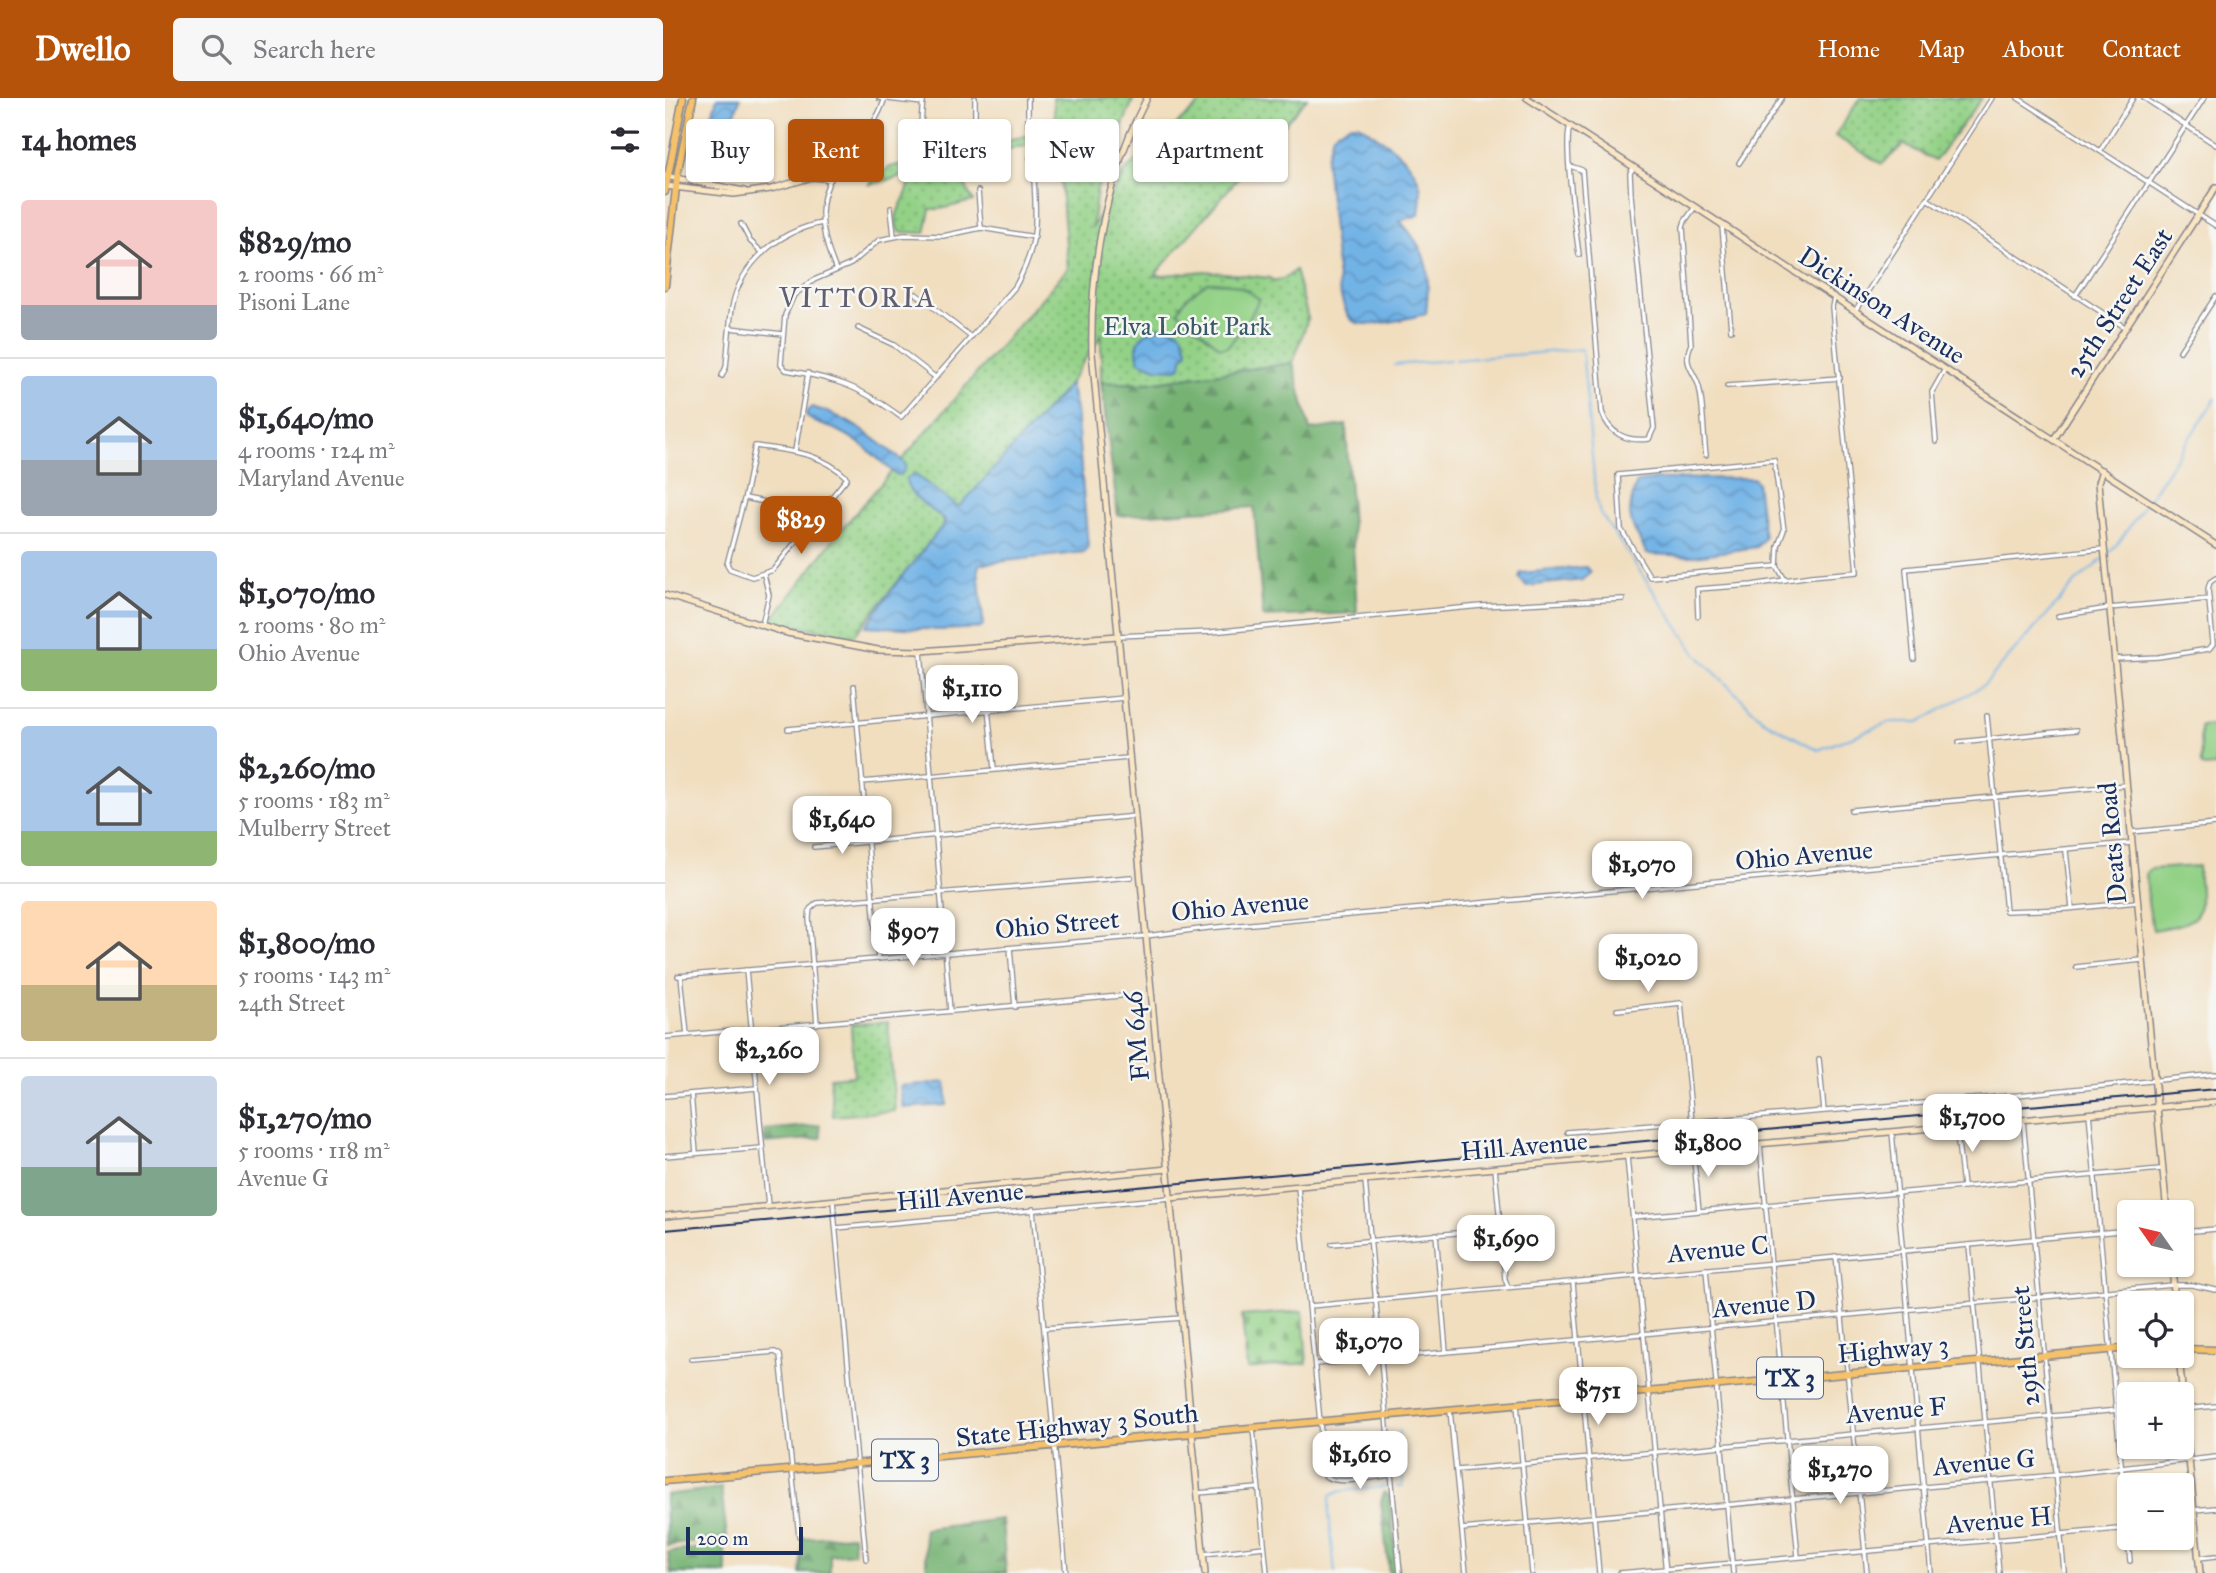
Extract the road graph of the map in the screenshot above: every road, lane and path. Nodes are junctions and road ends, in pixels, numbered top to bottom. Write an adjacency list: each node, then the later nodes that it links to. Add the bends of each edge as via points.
1 (683, 98): 26 (main road)
2 (693, 98): 27 (main road)
3 (975, 98): 17 (street)
4 (1028, 98): 18 (street)
5 (1147, 98): 93 (street, FM 646, via 1120,159 1106,210 1091,307)
6 (1527, 98): 20 (street, Dickinson Avenue)
7 (1781, 98): 23 (street)
8 (1992, 98): 38 (street)
9 (2018, 98): 22 (street)
10 (2133, 98): 22 (street)
11 (2144, 98): 19 (street)
12 (2204, 98): 19 (street)
13 (883, 99): 14 (street); 15 (street)
14 (923, 101): 16 (street)
15 (875, 119)
16 (922, 119)
17 (975, 119)
18 (1028, 119)
19 (2186, 125): 21 (street); 31 (street)
20 (1570, 126): 24 (street); 25 (street, Dickinson Avenue)
21 (2216, 145)
22 (2100, 151): 31 (street)
23 (1739, 163)
24 (1570, 166): 25 (street, via 1582,170 1602,412 1616,433 1643,440 1649,439 1654,428 1629,176); 50 (street)
25 (1634, 167): 39 (street, Dickinson Avenue)
26 (666, 176): 27 (street); 32 (main road)
27 (677, 178): 33 (main road); 35 (street)
28 (796, 182): 35 (street)
29 (828, 182): 42 (street)
30 (1034, 182): 48 (street)
31 (2149, 183): 41 (street); 54 (street)
32 (665, 186): 33 (street); 37 (main road)
33 (675, 187): 35 (street, via 723,194); 52 (main road)
34 (2216, 187): 41 (street, 25th Street East)
35 (747, 191)
36 (978, 191): 46 (street)
37 (665, 192)
38 (1927, 199): 54 (street); 59 (street)
39 (1695, 207): 44 (street, Dickinson Avenue); 76 (street, via 1683,227 1691,344 1688,364 1699,385)
40 (891, 208): 47 (street)
41 (2198, 215): 45 (street); 62 (street, 25th Street East)
42 (822, 223): 49 (street, via 796,229); 51 (street)
43 (741, 224): 49 (street)
44 (1722, 224): 56 (street, Dickinson Avenue); 63 (street)
45 (2216, 226)
46 (981, 228): 47 (street, via 943,236); 48 (street)
47 (894, 236): 51 (street, via 879,240 851,264)
48 (1034, 237): 65 (street, via 1025,269 1014,287)
49 (763, 253): 60 (street, via 737,292)
50 (1579, 255)
51 (836, 270): 64 (street, via 814,279 795,295 785,315)
52 (665, 286)
53 (916, 294): 65 (street)
54 (2075, 296): 62 (street)
55 (2216, 296): 57 (street)
56 (1834, 297): 59 (street, Dickinson Avenue); 71 (street)
57 (2211, 304): 58 (street); 66 (street)
58 (2216, 308)
59 (1855, 310): 67 (street, Dickinson Avenue)
60 (730, 328): 64 (street); 69 (street)
61 (858, 328): 70 (street, via 894,345)
62 (2126, 328): 73 (street, 25th Street East)
63 (1731, 330)
64 (783, 334): 68 (street, via 782,366)
65 (971, 337): 70 (street)
66 (2180, 351)
67 (1945, 369): 73 (street, Dickinson Avenue); 74 (street, via 1931,392)
68 (808, 373): 70 (street, via 870,394 901,417); 75 (street)
69 (722, 376)
70 (935, 377)
71 (1840, 377): 72 (street); 85 (street, via 1857,572)
72 (1727, 386)
73 (2054, 439): 77 (street, Dickinson Avenue)
74 (1935, 442)
75 (795, 451): 78 (street, via 755,446); 79 (street, via 831,465 847,478)
76 (1706, 456)
77 (2102, 470): 80 (street, Dickinson Avenue); 81 (street, Deats Road, via 2098,483)
78 (745, 498): 79 (street, via 790,507); 83 (street, via 727,564 752,577)
79 (812, 520): 83 (street, via 783,560)
80 (2216, 545)
81 (2105, 549): 89 (street, Deats Road); 95 (street, via 1906,569)
82 (1777, 566): 82 (street, via 1650,578 1622,529 1618,475 1774,460 1784,530 1777,546); 85 (street)
83 (764, 575): 92 (street, via 769,595)
84 (2216, 578): 88 (street, via 2209,586)
85 (1785, 580): 91 (street, via 1697,589)
86 (665, 595): 92 (street)
87 (1623, 599): 93 (street)
88 (2209, 599): 89 (street); 96 (street, via 2213,644 2209,649)
89 (2109, 608): 90 (street); 96 (street, Deats Road)
90 (2058, 615)
91 (1699, 616)
92 (762, 625): 94 (street, via 847,645)
93 (1118, 636): 94 (street); 99 (street, FM 646 / FM 646)
94 (921, 651): 102 (street)
95 (1915, 659)
96 (2114, 659): 112 (street, Deats Road)
97 (985, 668): 100 (street)
98 (854, 685): 103 (street)
99 (1124, 698): 100 (street); 108 (street, FM 646 / FM 646)
100 (988, 711): 102 (street); 109 (street)
101 (1987, 716): 106 (street)
102 (925, 717): 103 (street); 110 (street)
103 (857, 723): 104 (street); 111 (street)
104 (788, 729)
105 (2076, 730): 106 (street)
106 (1989, 738): 107 (street); 113 (street)
107 (1959, 742)
108 (1130, 758): 109 (street); 115 (street, FM 646 / FM 646)
109 (993, 769): 110 (street)
110 (930, 775): 111 (street); 117 (street)
111 (862, 782): 118 (street)
112 (2126, 785): 113 (street); 119 (street, Deats Road)
113 (1994, 797): 114 (street); 122 (street)
114 (1851, 810)
115 (1136, 816): 117 (street); 128 (street, FM 646 / FM 646)
116 (2216, 824): 119 (street, via 2130,832)
117 (935, 834): 118 (street); 124 (street)
118 (868, 840): 120 (street); 125 (street)
119 (2131, 844): 121 (street, Ohio Avenue); 126 (street, Deats Road)
120 (814, 847)
121 (2066, 850): 122 (street, Ohio Avenue); 127 (street)
122 (1999, 856): 127 (street, via 2005,911); 128 (street, Ohio Avenue)
123 (1131, 877): 124 (street)
124 (940, 894): 125 (street); 130 (street)
125 (872, 899): 131 (street); 133 (street, via 817,903 810,909)
126 (2137, 902): 127 (street); 132 (street, Deats Road)
127 (2072, 908)
128 (1146, 936): 129 (street, Ohio Street); 166 (street, FM 646 / FM 646)
129 (1010, 948): 130 (street, Ohio Street); 137 (street)
130 (945, 953): 131 (street, Ohio Street); 139 (street)
131 (878, 959): 133 (street, Ohio Street)
132 (2142, 960): 134 (street); 146 (street, Deats Road)
133 (813, 964): 135 (street, Ohio Street); 140 (street)
134 (2075, 967)
135 (746, 970): 141 (street); 142 (street, Ohio Street, via 679,976)
136 (1120, 996): 137 (street)
137 (1015, 1007): 139 (street)
138 (1617, 1010): 155 (street, via 1681,1003)
139 (950, 1011): 140 (street)
140 (817, 1024): 141 (street)
141 (751, 1029): 142 (street); 147 (street)
142 (687, 1035): 143 (street)
143 (665, 1038)
144 (1819, 1059): 152 (street)
145 (2216, 1074): 146 (street)
146 (2153, 1080): 151 (street, Deats Road); 152 (street)
147 (757, 1088): 148 (street); 160 (street)
148 (691, 1094): 149 (street); 162 (street)
149 (665, 1096)
150 (2216, 1102): 151 (street, Hill Avenue)
151 (2156, 1107): 153 (street, Hill Avenue); 167 (street, Deats Road)
152 (1824, 1111): 155 (street)
153 (2088, 1113): 154 (street, Hill Avenue); 168 (street)
154 (2023, 1119): 156 (street, Hill Avenue); 170 (street, 29th Street)
155 (1692, 1122): 158 (street)
156 (1956, 1125): 157 (street, Hill Avenue); 172 (street)
157 (1892, 1131): 159 (street, Hill Avenue); 173 (street)
158 (1567, 1132)
159 (1760, 1143): 161 (street, Hill Avenue); 177 (street)
160 (762, 1148): 162 (street); 178 (street)
161 (1693, 1150): 164 (street, Hill Avenue); 180 (street)
162 (696, 1153): 163 (street)
163 (665, 1156)
164 (1627, 1156): 165 (street, Hill Avenue); 182 (street)
165 (1495, 1168): 169 (street, Hill Avenue); 184 (street)
166 (1168, 1169): 174 (street, FM 646 / FM 646); 176 (street)
167 (2161, 1169): 168 (street); 175 (street, Deats Road)
168 (2095, 1175): 170 (street); 188 (street)
169 (1365, 1180): 171 (street, Hill Avenue); 190 (street)
170 (2029, 1180): 172 (street); 191 (street, 29th Street)
171 (1298, 1186): 174 (street, Hill Avenue); 195 (street)
172 (1963, 1186): 173 (street)
173 (1897, 1192): 177 (street); 196 (street)
174 (1170, 1198): 179 (street, Hill Avenue); 215 (street, FM 646 / FM 646)
175 (2165, 1200)
176 (832, 1201): 178 (street); 183 (street)
177 (1765, 1204): 180 (street); 198 (street)
178 (768, 1206): 181 (street)
179 (1033, 1209): 183 (street, Hill Avenue); 217 (street)
180 (1699, 1210): 182 (street)
181 (665, 1216)
182 (1633, 1217): 200 (street)
183 (836, 1228): 258 (street)
184 (1501, 1229): 189 (street); 204 (street)
185 (2216, 1229): 187 (street)
186 (2117, 1231): 188 (street, Avenue C)
187 (2195, 1231)
188 (2100, 1233): 191 (street, Avenue C); 207 (street)
189 (1436, 1234): 190 (street); 208 (street)
190 (1370, 1239): 192 (street); 209 (street)
191 (2035, 1239): 194 (street, Avenue C); 210 (street, 29th Street)
192 (1332, 1244)
193 (1311, 1245): 195 (street)
194 (1969, 1245): 196 (street, Avenue C); 211 (street)
195 (1304, 1246): 212 (street)
196 (1903, 1250): 197 (street, Avenue C); 213 (street)
197 (1836, 1256): 198 (street, Avenue C); 214 (street)
198 (1771, 1263): 199 (street, Avenue C); 216 (street)
199 (1706, 1269): 200 (street, Avenue C); 218 (street)
200 (1638, 1275): 202 (street, Avenue C); 219 (street)
201 (2173, 1278): 203 (street)
202 (1573, 1283): 204 (street, Avenue C); 220 (street)
203 (2173, 1285): 205 (street, Avenue D); 206 (street); 207 (street, Avenue D)
204 (1508, 1287): 208 (street, Avenue C)
205 (2216, 1290)
206 (2174, 1291)
207 (2106, 1292): 210 (street, Avenue D); 221 (street)
208 (1441, 1293): 209 (street, Avenue C); 225 (street)
209 (1375, 1298): 212 (street, Avenue C); 227 (street)
210 (2040, 1298): 211 (street, Avenue D); 226 (street, 29th Street)
211 (1975, 1304): 213 (street, Avenue D); 229 (street)
212 (1310, 1306): 230 (street)
213 (1909, 1310): 214 (street, Avenue D); 231 (street)
214 (1841, 1316): 216 (street, Avenue D); 232 (street)
215 (1182, 1318): 217 (street); 248 (street, FM 646 / FM 646)
216 (1776, 1322): 218 (street, Avenue D); 233 (street)
217 (1045, 1328): 251 (street)
218 (1711, 1328): 219 (street, Avenue D); 234 (street)
219 (1643, 1334): 220 (street, Avenue D); 235 (street)
220 (1578, 1340): 225 (street, Avenue D); 236 (street)
221 (2111, 1348): 222 (main road, Highway 3 / TX 3); 226 (main road, Highway 3 / TX 3); 241 (street)
222 (2117, 1348)
223 (2194, 1349): 224 (main road)
224 (2216, 1350)
225 (1446, 1352): 227 (street, Avenue D)
226 (2045, 1354): 229 (main road, Highway 3 / TX 3); 243 (street, 29th Street)
227 (1380, 1358): 230 (street, Avenue D); 242 (street)
228 (691, 1359): 261 (street, via 778,1354)
229 (1980, 1360): 231 (main road, Highway 3 / TX 3); 245 (street)
230 (1316, 1364): 244 (street)
231 (1914, 1366): 232 (main road, Highway 3 / TX 3); 247 (street)
232 (1847, 1373): 233 (main road, Highway 3 / TX 3); 249 (street)
233 (1781, 1379): 234 (main road, Highway 3 / TX 3); 250 (street)
234 (1716, 1385): 235 (main road, Highway 3 / TX 3); 252 (street)
235 (1648, 1391): 236 (main road, Highway 3 / TX 3); 253 (street)
236 (1583, 1397): 237 (main road, Highway 3 / TX 3); 255 (street)
237 (1517, 1403): 240 (main road, Highway 3 / TX 3); 259 (street)
238 (2194, 1405): 239 (street)
239 (2216, 1406)
240 (1450, 1410): 242 (main road, State Highway 3 South / TX 3); 262 (street)
241 (2117, 1410): 243 (street, Avenue F)
242 (1385, 1414): 244 (main road, State Highway 3 South / TX 3); 265 (street)
243 (2051, 1416): 245 (street, Avenue F); 266 (street, 29th Street)
244 (1319, 1421): 246 (main road, State Highway 3 South / TX 3); 265 (street, via 1324,1472 1329,1480)
245 (1985, 1422): 247 (street, Avenue F); 267 (street)
246 (1253, 1427): 248 (main road, State Highway 3 South / TX 3); 270 (street)
247 (1919, 1427): 249 (street, Avenue F); 269 (street)
248 (1192, 1433): 251 (main road, State Highway 3 South / TX 3); 272 (street, FM 646)
249 (1852, 1434): 250 (street, Avenue F); 271 (street)
250 (1786, 1440): 252 (street, Avenue F); 273 (street)
251 (1055, 1446): 258 (main road, State Highway 3 South / TX 3); 299 (street)
252 (1722, 1446): 253 (street, Avenue F); 274 (street)
253 (1654, 1452): 255 (street, Avenue F); 276 (street)
254 (2216, 1457): 257 (street, Avenue G)
255 (1589, 1458): 259 (street, Avenue F); 278 (street)
256 (2121, 1459): 260 (street)
257 (2188, 1461): 260 (street, Avenue G); 264 (street)
258 (858, 1464): 261 (main road, State Highway 3 South / TX 3); 294 (street)
259 (1522, 1464): 262 (street, Avenue F); 279 (street)
260 (2122, 1468): 263 (street); 266 (street, Avenue G)
261 (792, 1470): 268 (main road, State Highway 3 South / TX 3); 284 (street)
262 (1457, 1470): 281 (street)
263 (2122, 1473)
264 (2189, 1473)
265 (1390, 1475): 302 (street)
266 (2056, 1475): 267 (street, Avenue G); 283 (street, 29th Street)
267 (1990, 1480): 269 (street, Avenue G); 285 (street)
268 (665, 1481)
269 (1924, 1486): 271 (street, Avenue G); 286 (street)
270 (1259, 1488): 272 (street); 287 (street)
271 (1857, 1492): 273 (street, Avenue G); 289 (street)
272 (1198, 1493): 290 (street, FM 646)
273 (1792, 1498): 274 (street, Avenue G); 292 (street)
274 (1727, 1504): 276 (street, Avenue G); 296 (street)
275 (2216, 1508): 277 (street)
276 (1660, 1510): 278 (street, Avenue G); 297 (street)
277 (2194, 1510): 280 (street)
278 (1594, 1516): 279 (street, Avenue G); 305 (street)
279 (1527, 1522): 281 (street, Avenue G); 304 (street)
280 (2196, 1522): 293 (street)
281 (1462, 1529): 303 (street)
282 (2117, 1529): 283 (street, Avenue H)
283 (2061, 1533): 285 (street, Avenue H); 298 (street, 29th Street)
284 (799, 1536)
285 (1996, 1539): 286 (street, Avenue H); 310 (street)
286 (1929, 1546): 289 (street, Avenue H); 309 (street)
287 (1264, 1547): 290 (street); 301 (street)
288 (2129, 1550): 295 (street)
289 (1864, 1551): 292 (street, Avenue H); 308 (street)
290 (1203, 1554): 300 (street, FM 646)
291 (2216, 1556): 293 (street)
292 (1798, 1557): 296 (street, Avenue H)
293 (2199, 1558): 311 (street)
294 (866, 1559)
295 (2130, 1561)
296 (1732, 1563): 297 (street, Avenue H); 307 (street)
297 (1666, 1571): 306 (street, Avenue H)
298 (2064, 1571)
299 (1066, 1573)
300 (1205, 1573)
301 (1267, 1573)
302 (1400, 1573)
303 (1466, 1573)
304 (1532, 1573)
305 (1599, 1573)
306 (1620, 1573)
307 (1733, 1573)
308 (1867, 1573)
309 (1931, 1573)
310 (1999, 1573)
311 (2200, 1573)

